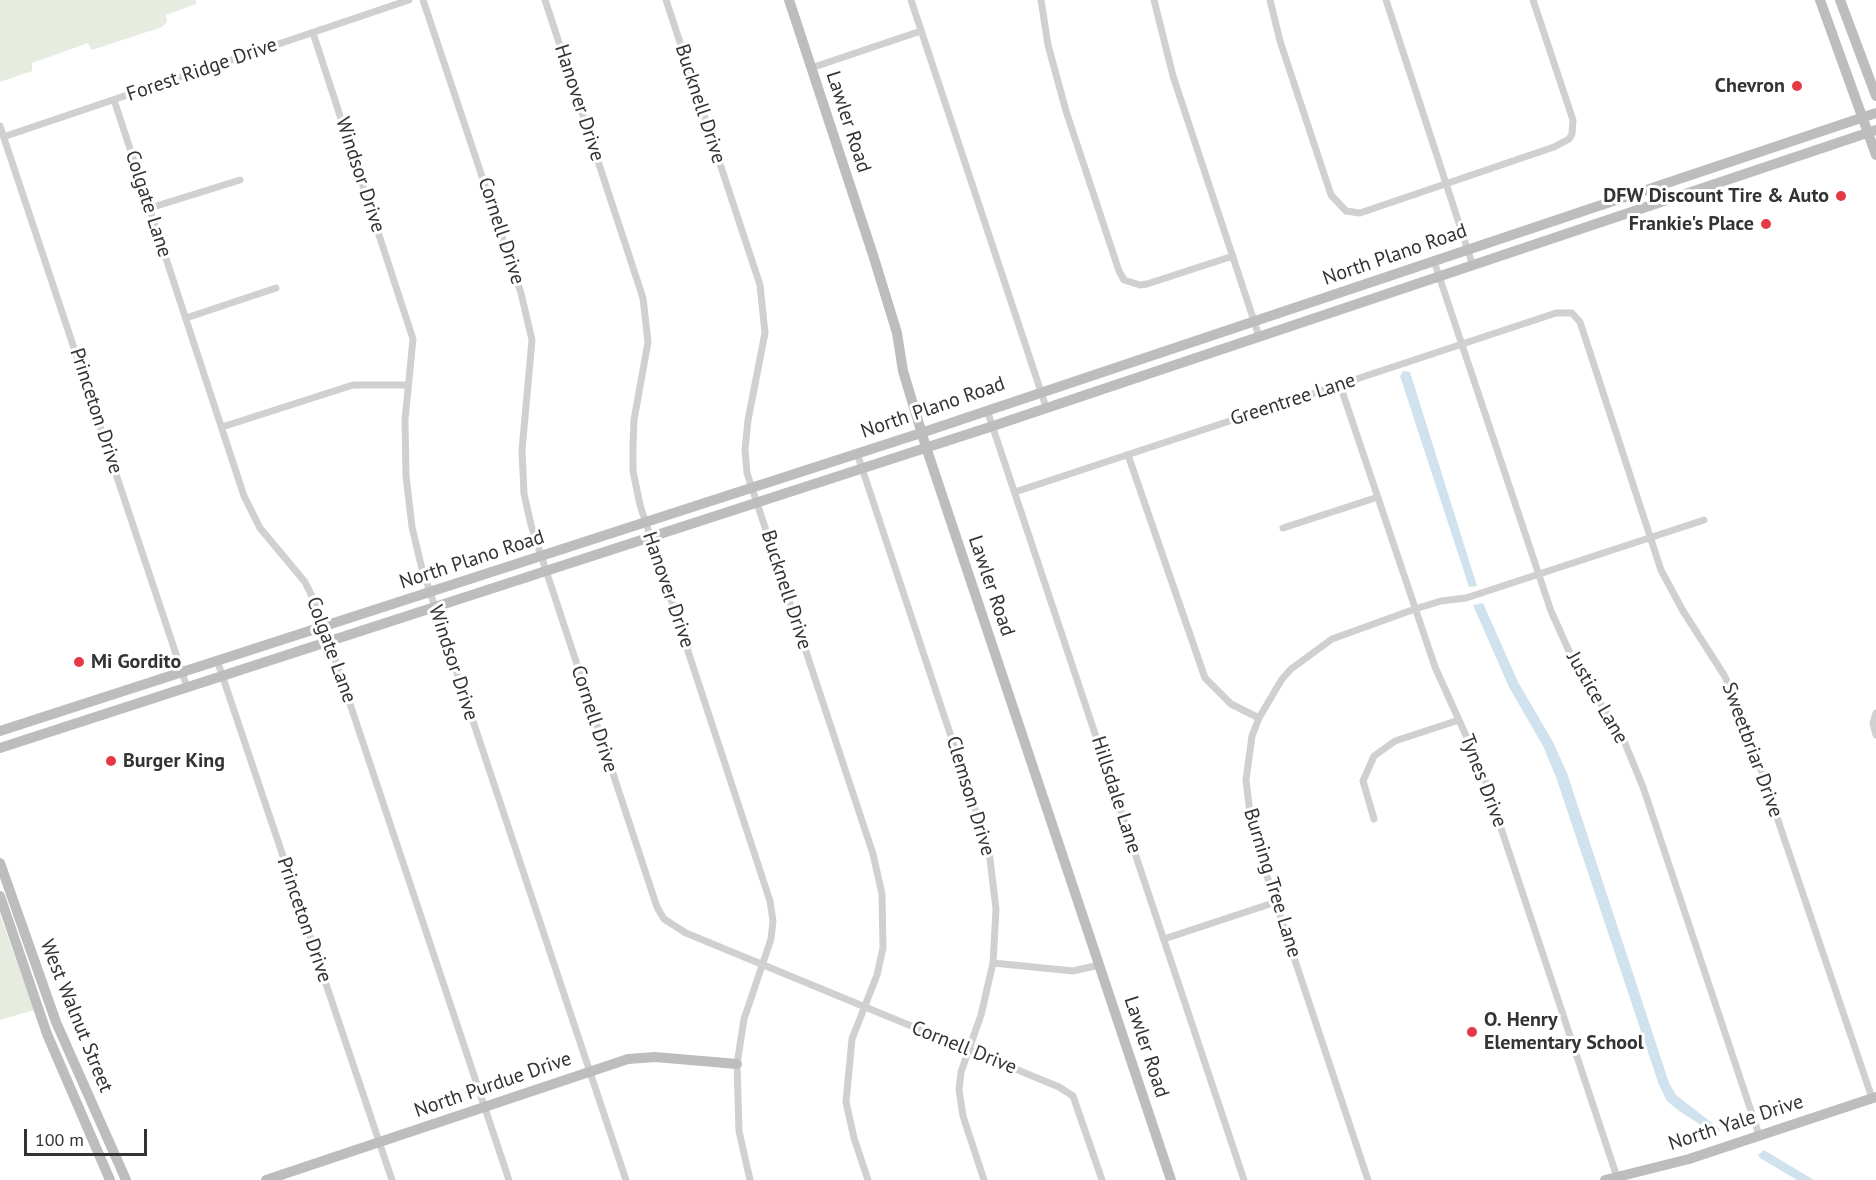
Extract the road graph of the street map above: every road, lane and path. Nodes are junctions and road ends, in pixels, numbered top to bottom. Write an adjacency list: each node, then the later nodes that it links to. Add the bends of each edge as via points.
1 (409, 0): 15 (street, Forest Ridge Drive)
2 (423, 0): 60 (street, Cornell Drive, via 521,293 532,340 522,450 524,494)
3 (545, 0): 56 (street, Hanover Drive, via 643,298 648,342 634,420 633,462)
4 (666, 0): 51 (street, Bucknell Drive, via 760,285 765,333 745,450)
5 (789, 0): 16 (main road, Lawler Road)
6 (911, 0): 14 (street)
7 (1041, 0): 29 (street, via 1048,45 1066,111 1124,280 1147,284)
8 (1154, 0): 29 (street, via 1173,76)
9 (1270, 0): 26 (street, via 1331,195 1347,211 1360,213)
10 (1386, 0): 26 (street)
11 (1533, 0): 26 (street, via 1573,120 1572,134 1564,143)
12 (1820, 0): 20 (main road)
13 (1840, 0): 17 (main road)
14 (921, 31): 16 (street); 41 (street)
15 (313, 33): 18 (street, Forest Ridge Drive); 39 (street, Windsor Drive, via 410,324 413,351)
16 (811, 68): 46 (main road, Lawler Road, via 897,333 903,371)
17 (1876, 96)
18 (114, 100): 23 (street, Forest Ridge Drive); 27 (street, Colgate Lane)
19 (1876, 113): 20 (main road, North Plano Road)
20 (1863, 117): 22 (main road); 28 (main road, North Plano Road)
21 (0, 126): 23 (street)
22 (1872, 131): 24 (main road); 31 (main road, North Plano Road)
23 (6, 136): 69 (street, Princeton Drive)
24 (1876, 155)
25 (240, 180): 27 (street)
26 (1447, 184): 28 (street)
27 (150, 208): 35 (street, Colgate Lane)
28 (1468, 249): 30 (main road, North Plano Road); 31 (street)
29 (1233, 256): 36 (street)
30 (1434, 261): 32 (street, Justice Lane); 36 (main road, North Plano Road)
31 (1473, 266): 32 (main road, North Plano Road)
32 (1440, 276): 37 (main road, North Plano Road); 38 (street, Justice Lane)
33 (276, 288): 35 (street)
34 (1572, 313): 38 (street, Greentree Lane, via 1556,313); 59 (street, Sweetbriar Drive, via 1580,322)
35 (186, 318): 45 (street, Colgate Lane)
36 (1254, 321): 37 (street); 41 (main road, North Plano Road)
37 (1259, 336): 42 (main road, North Plano Road)
38 (1462, 344): 40 (street, Greentree Lane); 62 (street, Justice Lane)
39 (408, 385): 45 (street, via 353,385); 63 (street, Windsor Drive, via 406,476 412,527)
40 (1340, 385): 49 (street, Greentree Lane); 53 (street, Tynes Drive)
41 (1041, 391): 42 (street); 43 (main road, North Plano Road)
42 (1046, 406): 44 (main road, North Plano Road)
43 (987, 410): 44 (street, Hillsdale Lane); 46 (main road, North Plano Road)
44 (993, 426): 47 (main road, North Plano Road); 52 (street, Hillsdale Lane)
45 (222, 427): 66 (street, Colgate Lane, via 251,513 305,582)
46 (921, 433): 47 (main road, Lawler Road); 48 (main road, North Plano Road)
47 (926, 447): 50 (main road, North Plano Road); 88 (main road, Lawler Road)
48 (857, 453): 50 (street, Clemson Drive); 51 (main road, North Plano Road)
49 (1128, 455): 52 (street, Greentree Lane); 75 (street, via 1205,678 1231,704)
50 (862, 468): 54 (main road, North Plano Road); 86 (street, Clemson Drive, via 989,851 996,909)
51 (752, 486): 54 (street, Bucknell Drive); 56 (main road, North Plano Road)
52 (1015, 492): 85 (street, Hillsdale Lane)
53 (1378, 497): 57 (street); 65 (street, Tynes Drive)
54 (756, 502): 58 (main road, North Plano Road); 89 (street, Bucknell Drive, via 873,854 882,894 883,948)
55 (1704, 520): 59 (street, Burning Tree Lane)
56 (645, 521): 58 (street, Hanover Drive); 60 (main road, North Plano Road)
57 (1282, 528)
58 (651, 536): 61 (main road, North Plano Road); 87 (street, Hanover Drive, via 770,901 773,921)
59 (1650, 537): 62 (street, Burning Tree Lane); 93 (street, Sweetbriar Drive, via 1677,601 1740,708)
60 (539, 557): 61 (street, Cornell Drive); 63 (main road, North Plano Road)
61 (544, 570): 64 (main road, North Plano Road); 87 (street, Cornell Drive, via 657,907 675,928)
62 (1538, 575): 65 (street, Burning Tree Lane); 95 (street, Justice Lane, via 1573,660 1615,723 1643,788)
63 (430, 593): 64 (street, Windsor Drive); 66 (main road, North Plano Road)
64 (434, 606): 67 (main road, North Plano Road); 92 (street, Windsor Drive)
65 (1415, 609): 75 (street, Burning Tree Lane, via 1332,639 1313,651 1282,679); 76 (street, Tynes Drive)
66 (324, 626): 67 (street, Colgate Lane); 68 (main road, North Plano Road)
67 (329, 640): 70 (main road, North Plano Road); 94 (street, Colgate Lane)
68 (217, 660): 69 (main road, North Plano Road); 70 (street, Princeton Drive)
69 (182, 671): 71 (street, Princeton Drive); 72 (main road, North Plano Road)
70 (222, 675): 71 (main road, North Plano Road); 96 (street, Princeton Drive)
71 (187, 687): 77 (main road, North Plano Road)
72 (119, 692): 73 (main road, North Plano Road); 77 (main road, via 82,713)
73 (60, 711): 77 (main road); 78 (main road, North Plano Road)
74 (1876, 713): 79 (street)
75 (1259, 718): 84 (street, Burning Tree Lane, via 1248,754 1246,794 1252,831)
76 (1459, 720): 81 (street, via 1395,741 1374,756 1363,781); 97 (street, Tynes Drive, via 1482,771)
77 (78, 723): 80 (main road, North Plano Road)
78 (0, 731)
79 (1876, 735)
80 (0, 748)
81 (1374, 819)
82 (0, 863): 99 (main road, West Walnut Street, via 56,1022)
83 (0, 896): 98 (main road, West Walnut Street, via 47,1035)
84 (1276, 902): 85 (street); 110 (street, Burning Tree Lane)
85 (1164, 939): 109 (street, Hillsdale Lane)
86 (993, 963): 88 (street, via 1073,971); 90 (street, Clemson Drive, via 987,995)
87 (764, 965): 89 (street, Cornell Drive); 91 (street, Hanover Drive, via 744,1019)
88 (1100, 965): 108 (main road, Lawler Road)
89 (865, 1008): 90 (street, Cornell Drive); 105 (street, Bucknell Drive, via 852,1039 846,1102)
90 (968, 1049): 106 (street, Clemson Drive, via 961,1071 961,1107); 107 (street, Cornell Drive, via 1073,1096)
91 (737, 1064): 92 (main road, North Purdue Drive, via 655,1057 628,1059); 104 (street, Hanover Drive, via 739,1131)
92 (590, 1071): 94 (main road, North Purdue Drive); 103 (street, Windsor Drive)
93 (1874, 1098): 95 (main road, North Yale Drive)
94 (485, 1107): 96 (main road, North Purdue Drive); 102 (street, Colgate Lane)
95 (1759, 1136): 97 (main road, North Yale Drive)
96 (379, 1142): 100 (main road, North Purdue Drive); 101 (street, Princeton Drive)
97 (1618, 1179): 111 (main road, North Yale Drive)
98 (110, 1180)
99 (126, 1180)
100 (269, 1180)
101 (392, 1180)
102 (510, 1180)
103 (626, 1180)
104 (750, 1180)
105 (868, 1180)
106 (984, 1180)
107 (1102, 1180)
108 (1171, 1180)
109 (1244, 1180)
110 (1368, 1180)
111 (1605, 1180)

